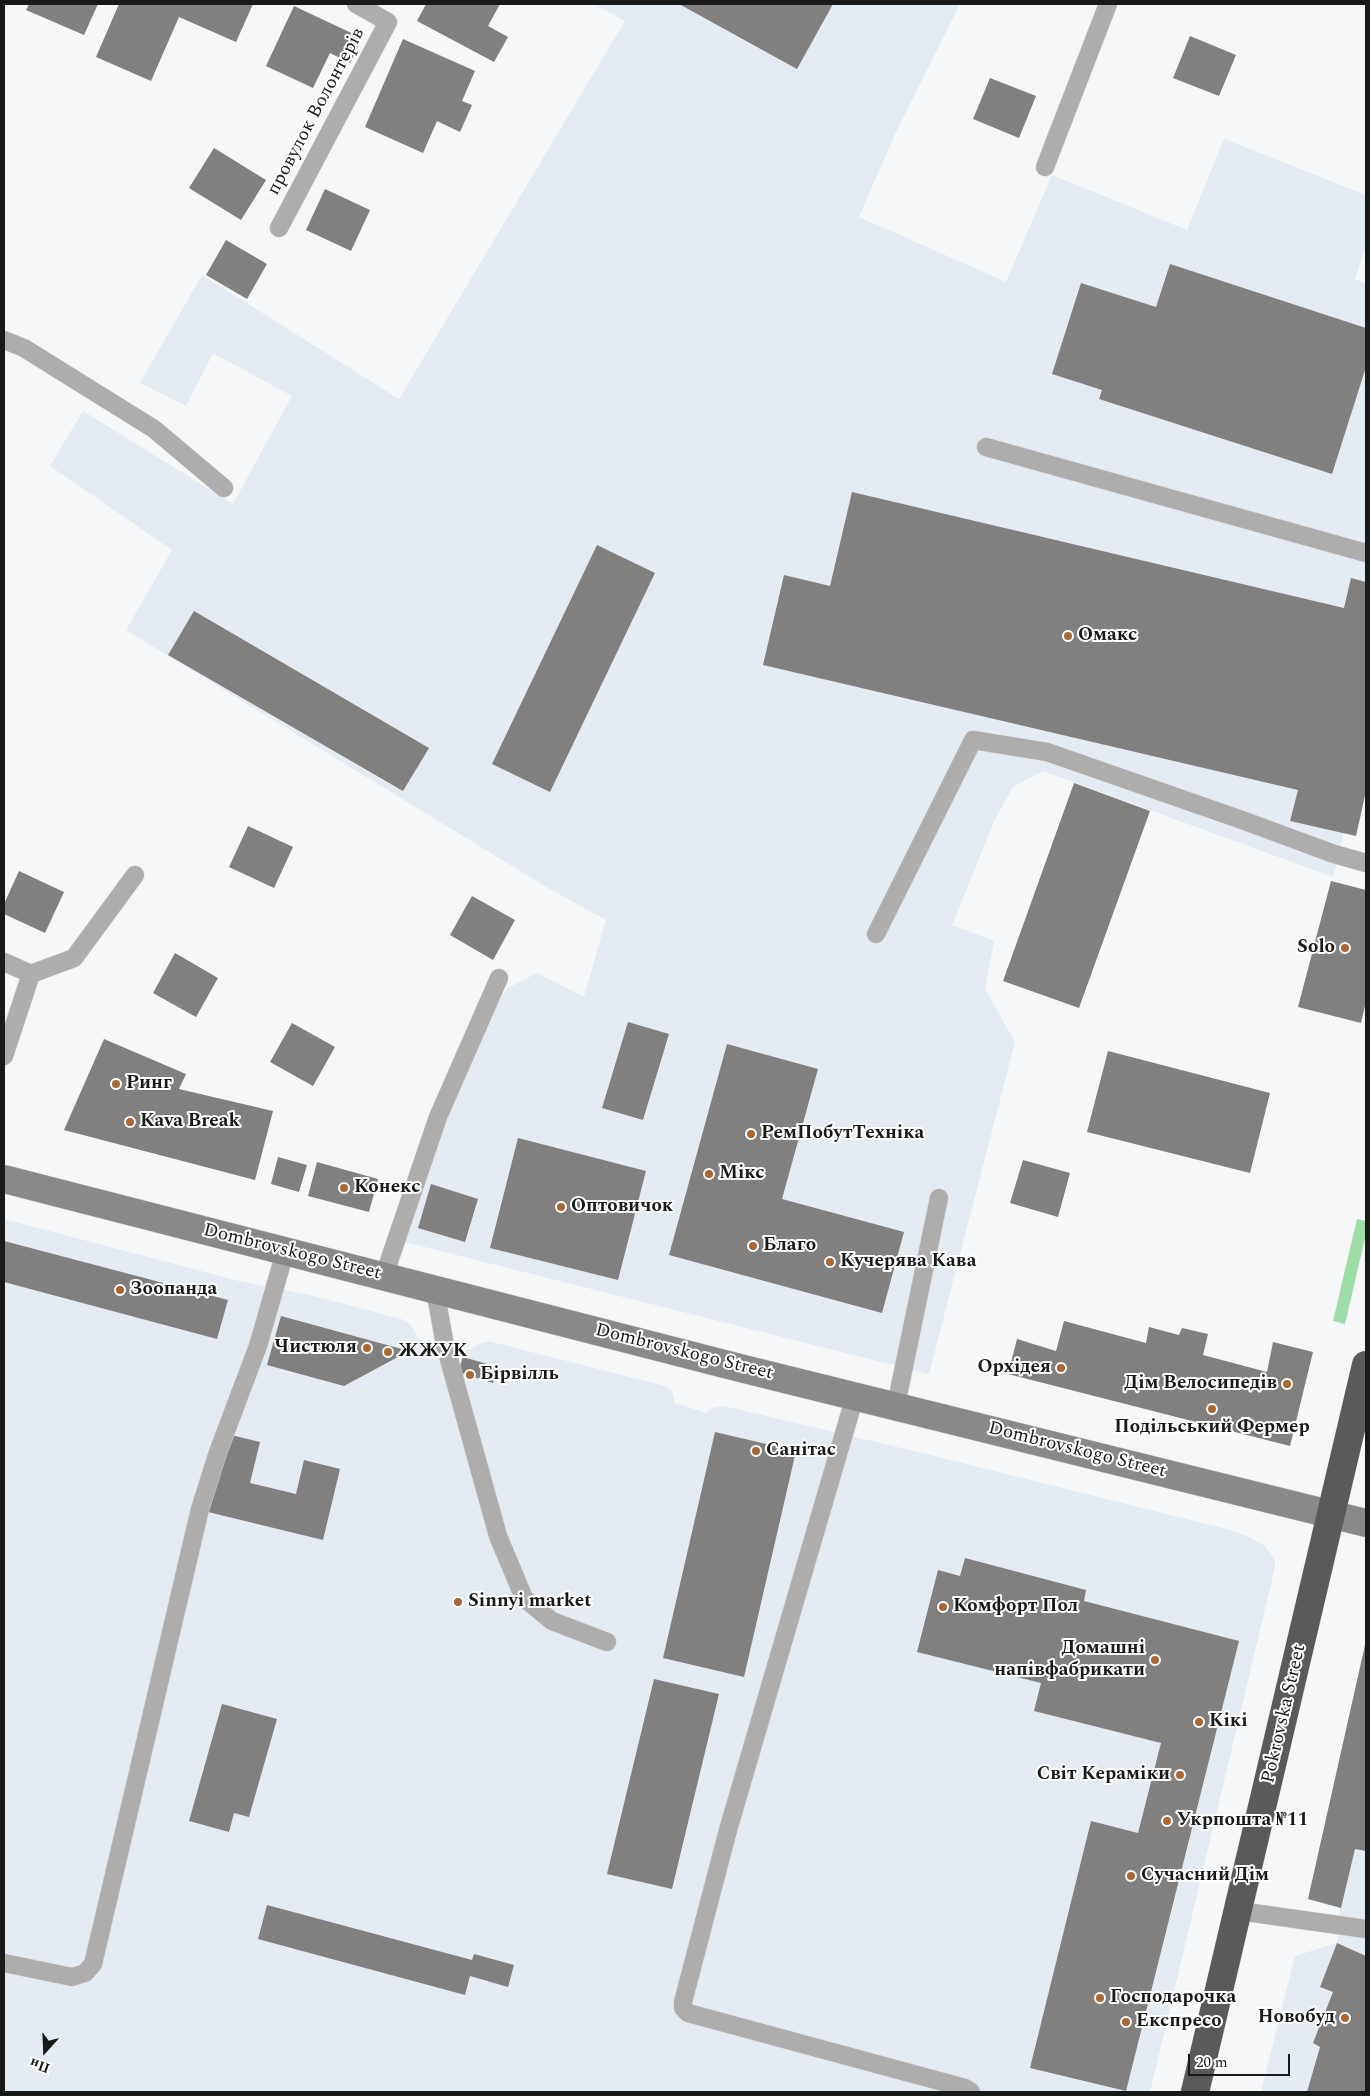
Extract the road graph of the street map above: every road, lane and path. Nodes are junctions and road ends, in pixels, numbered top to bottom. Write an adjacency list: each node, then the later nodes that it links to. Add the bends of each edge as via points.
1 (356, 4): 4 (lane, провулок Волонтерів, via 388,22)
2 (1108, 4): 3 (lane)
3 (1045, 167)
4 (279, 228)
5 (4, 340): 7 (lane, via 24,348 154,429)
6 (986, 446): 8 (lane)
7 (224, 488)
8 (1366, 553)
9 (1366, 863): 11 (lane, via 1047,752 973,740)
10 (136, 875): 13 (lane, via 74,958)
11 (876, 934)
12 (4, 962): 13 (lane)
13 (31, 974): 15 (lane)
14 (499, 978): 19 (lane, via 438,1117)
15 (4, 1056)
16 (4, 1179): 18 (street, Dombrovskogo Street)
17 (939, 1198): 23 (lane)
18 (285, 1252): 19 (street, Dombrovskogo Street); 29 (lane, via 258,1346 200,1509 93,1964 85,1973 72,1977)
19 (384, 1276): 20 (street, Dombrovskogo Street)
20 (436, 1290): 22 (street, Dombrovskogo Street); 26 (lane, via 445,1345 496,1527 524,1598 552,1621)
21 (1366, 1365): 24 (highway, Pokrovska Street)
22 (855, 1396): 23 (street, Dombrovskogo Street); 30 (lane, via 728,1830 683,2008 688,2013)
23 (896, 1405): 24 (street, Dombrovskogo Street)
24 (1331, 1515): 25 (street, Dombrovskogo Street); 27 (highway, Pokrovska Street)
25 (1366, 1523)
26 (607, 1642)
27 (1239, 1911): 28 (lane); 31 (highway, Pokrovska Street)
28 (1366, 1929)
29 (4, 1963)
30 (971, 2092)
31 (1195, 2092)

